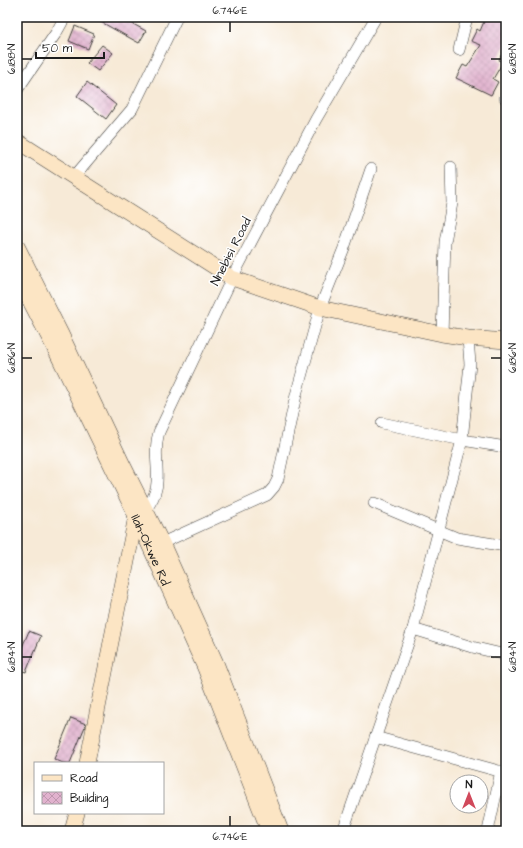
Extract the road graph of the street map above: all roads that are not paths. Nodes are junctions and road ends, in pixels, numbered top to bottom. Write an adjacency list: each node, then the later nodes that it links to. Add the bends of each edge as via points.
1 (65, 17): 6 (street)
2 (177, 17): 10 (street, via 132,109)
3 (376, 17): 13 (street, Nnebisi Road, via 316,119)
4 (467, 17): 5 (street)
5 (459, 50)
6 (17, 90)
7 (17, 140): 10 (main road)
8 (450, 167): 15 (street, via 452,203 445,242)
9 (371, 169): 14 (street)
10 (74, 177): 13 (main road)
11 (17, 246): 22 (main road, via 61,334)
12 (17, 276): 22 (main road, Ilah-Okwe Rd)
13 (232, 278): 14 (main road); 22 (street, Nnebisi Road, via 159,432 156,445 157,487 151,503)
14 (320, 308): 15 (main road); 24 (street, via 274,487 266,495)
15 (442, 334): 16 (main road)
16 (468, 338): 17 (main road); 19 (street, via 470,364)
17 (506, 340)
18 (382, 423): 19 (street)
19 (462, 440): 20 (street); 23 (street)
20 (506, 447)
21 (374, 503): 23 (street)
22 (141, 513): 24 (main road); 29 (main road); 33 (main road, Ilah-Okwe Rd)
23 (439, 530): 25 (street, via 457,538); 26 (street)
24 (162, 543): 34 (main road, via 216,663)
25 (506, 546)
26 (413, 629): 27 (street); 28 (street)
27 (506, 655)
28 (375, 737): 30 (street); 35 (street)
29 (86, 762)
30 (503, 772): 36 (street)
31 (77, 814): 32 (main road)
32 (72, 831)
33 (269, 831)
34 (281, 831)
35 (344, 831)
36 (488, 831)

